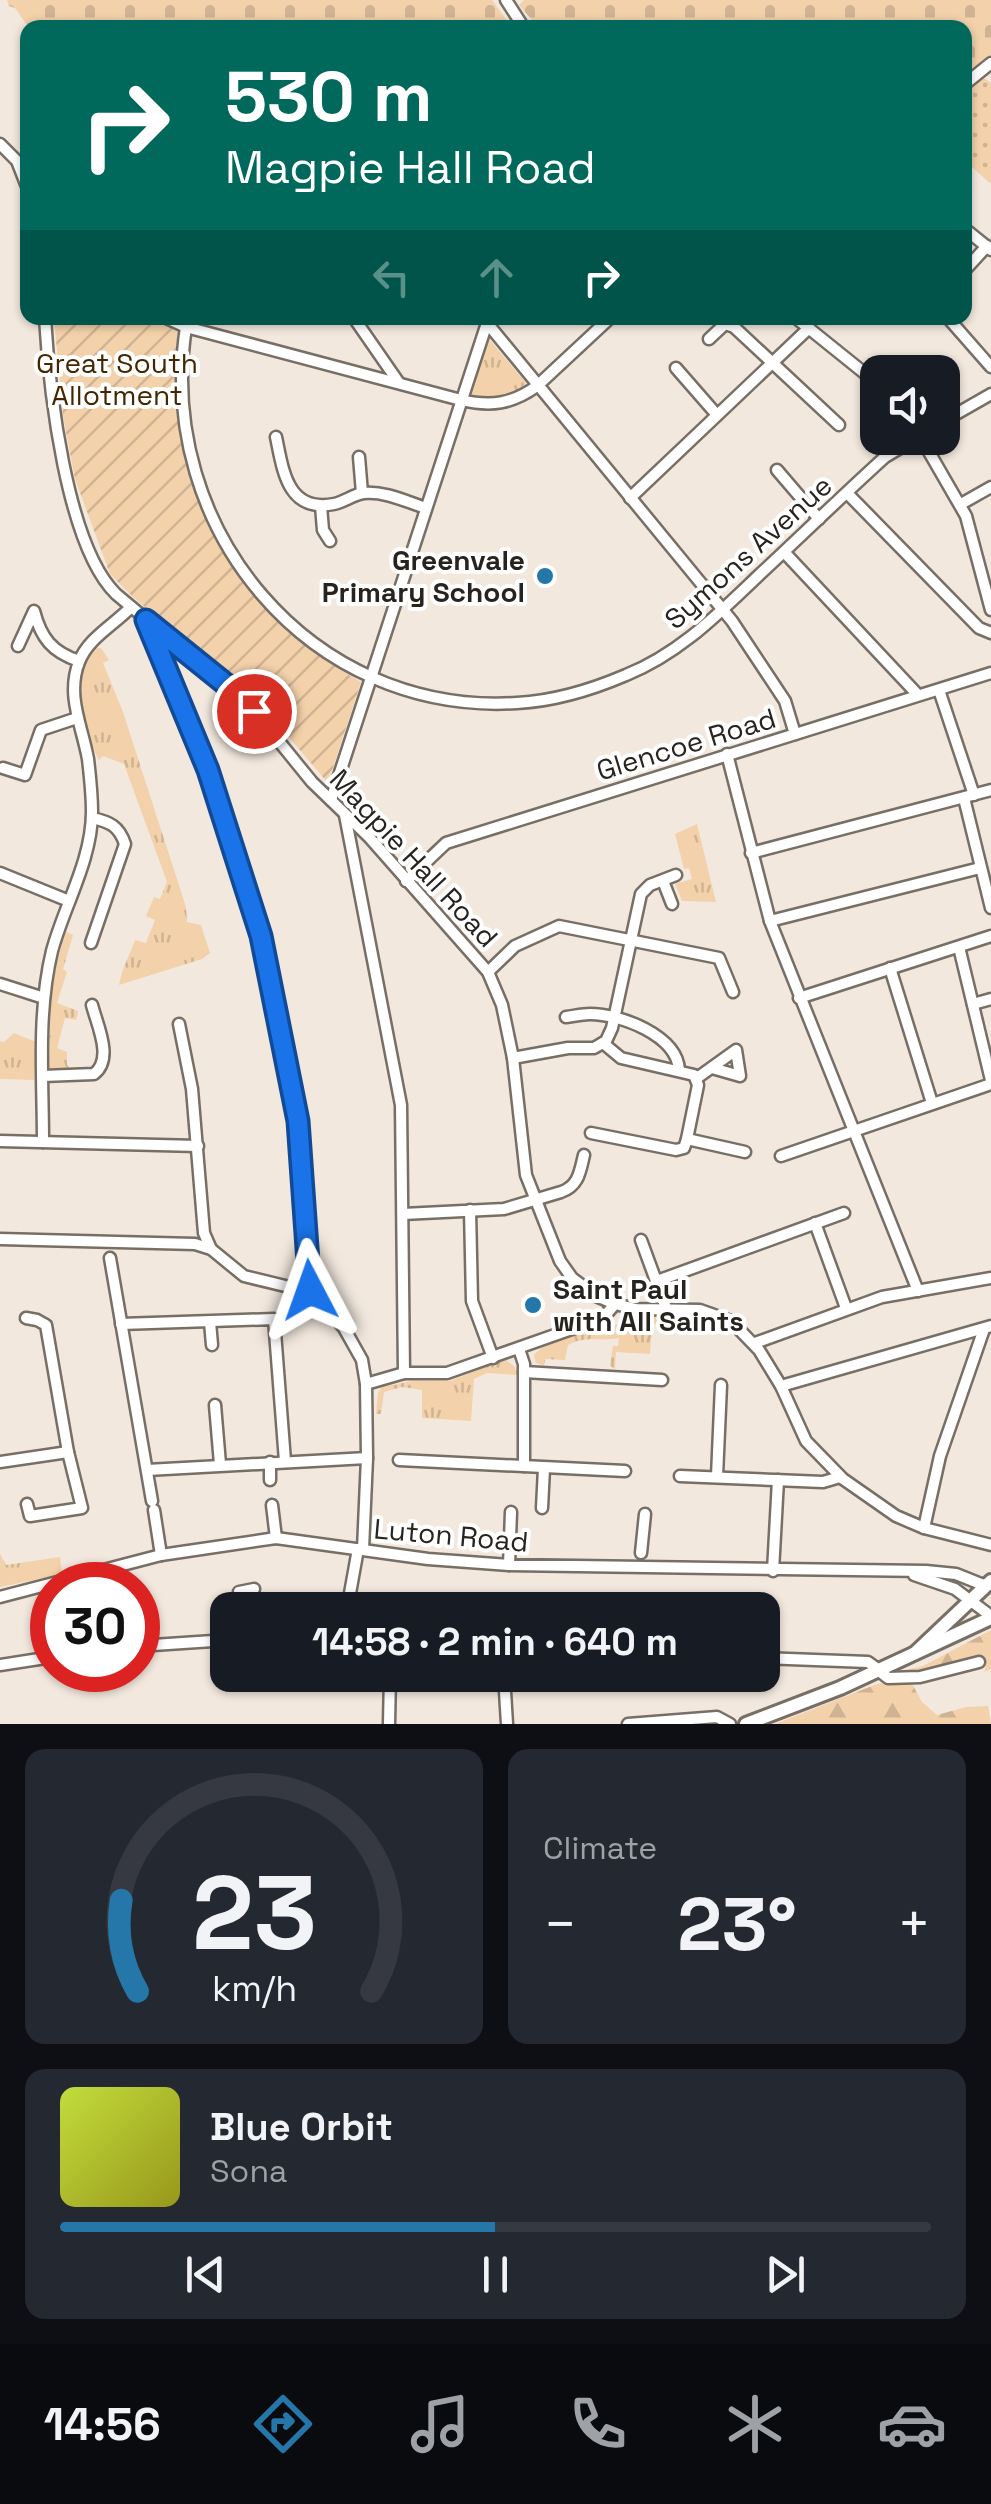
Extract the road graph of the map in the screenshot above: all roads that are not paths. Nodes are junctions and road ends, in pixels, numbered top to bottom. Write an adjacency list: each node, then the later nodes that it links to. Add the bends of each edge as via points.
1 (0, 144): 3 (street)
2 (20, 159): 3 (street)
3 (16, 161): 4 (street)
4 (20, 170)
5 (46, 325): 44 (street, Magpie Hall Road, via 72,498 100,574)
6 (182, 325): 15 (street)
7 (359, 325): 22 (street)
8 (484, 325): 25 (street)
9 (489, 325): 23 (street)
10 (602, 325): 23 (street)
11 (723, 325): 17 (street)
12 (727, 325): 18 (street)
13 (805, 325): 16 (street)
14 (954, 325): 19 (street)
15 (186, 327): 22 (street); 52 (street, Symons Avenue, via 188,437 227,548 284,620 329,657)
16 (809, 328): 18 (street); 21 (street)
17 (709, 339)
18 (772, 363): 27 (street); 28 (street)
19 (991, 367)
20 (676, 368): 27 (street)
21 (860, 369)
22 (400, 383): 25 (street)
23 (537, 386): 25 (street, via 500,404); 37 (street)
24 (991, 394): 26 (street)
25 (461, 400): 40 (street)
26 (960, 412)
27 (718, 415): 37 (street)
28 (840, 425)
29 (276, 436): 39 (street, via 284,480 300,498)
30 (889, 455): 36 (street, Symons Avenue)
31 (930, 455): 38 (street)
32 (358, 457): 35 (street)
33 (777, 470): 41 (street)
34 (991, 487): 38 (street)
35 (362, 493): 39 (street); 40 (street)
36 (847, 493): 41 (street, Symons Avenue); 48 (street)
37 (630, 498): 45 (street)
38 (961, 504): 46 (street)
39 (321, 506): 42 (street)
40 (426, 508): 52 (street)
41 (819, 519): 43 (street, Symons Avenue)
42 (330, 541)
43 (784, 552): 45 (street, Symons Avenue); 54 (street)
44 (131, 608): 47 (street, Magpie Hall Road); 50 (street)
45 (722, 610): 52 (street, Symons Avenue, via 649,664 583,692 540,701 455,700); 56 (street, via 782,696)
46 (991, 610)
47 (146, 620): 61 (street, Magpie Hall Road, via 244,701); 119 (street, via 208,770 261,936 298,1121)
48 (991, 633)
49 (18, 646): 50 (street, via 34,611 49,644)
50 (79, 662): 55 (street, via 72,690)
51 (991, 672): 53 (street, Glencoe Road)
52 (372, 678): 61 (street)
53 (939, 690): 54 (street, Glencoe Road); 60 (street)
54 (918, 695): 56 (street, Glencoe Road)
55 (78, 718): 58 (street, via 41,730 24,775); 63 (street)
56 (795, 734): 57 (street, Glencoe Road)
57 (727, 754): 64 (street); 69 (street, Glencoe Road, via 446,844)
58 (3, 768)
59 (991, 790): 60 (street)
60 (969, 797): 64 (street); 65 (street)
61 (330, 800): 62 (street, Magpie Hall Road)
62 (345, 813): 69 (street, Magpie Hall Road); 110 (street, via 400,1090)
63 (92, 818): 70 (street); 76 (street, via 113,824 125,844)
64 (751, 853): 73 (street)
65 (980, 868): 71 (street); 73 (street)
66 (0, 873): 70 (street)
67 (676, 876): 68 (street)
68 (663, 880): 72 (street); 75 (street, via 641,894)
69 (406, 881): 79 (street, Magpie Hall Road)
70 (69, 901): 82 (street)
71 (990, 901)
72 (672, 904)
73 (770, 921): 83 (street)
74 (991, 936): 77 (street)
75 (630, 941): 79 (street, via 559,926 524,940); 81 (street, via 719,958); 88 (street)
76 (91, 942)
77 (958, 947): 78 (street); 85 (street)
78 (890, 968): 83 (street); 97 (street)
79 (488, 972): 91 (street, Magpie Hall Road)
80 (0, 984): 82 (street)
81 (732, 992)
82 (44, 998): 94 (street)
83 (800, 998): 98 (street)
84 (991, 1000): 85 (street)
85 (973, 1004): 96 (street)
86 (92, 1005): 94 (street, via 103,1048 100,1070)
87 (566, 1017): 88 (street)
88 (614, 1017): 90 (street); 93 (street, via 663,1042)
89 (179, 1024): 103 (street)
90 (603, 1043): 91 (street); 93 (street, via 621,1058)
91 (513, 1058): 107 (street, Magpie Hall Road, via 524,1170)
92 (712, 1068): 95 (street)
93 (679, 1070): 95 (street)
94 (43, 1076): 102 (street)
95 (697, 1078): 100 (street)
96 (991, 1082): 97 (street)
97 (932, 1103): 98 (street)
98 (852, 1131): 106 (street); 118 (street)
99 (590, 1132): 100 (street, via 676,1150)
100 (687, 1139): 104 (street)
101 (0, 1141): 102 (street)
102 (43, 1142): 103 (street)
103 (198, 1146): 114 (street)
104 (745, 1152)
105 (584, 1154): 107 (street, via 581,1175 568,1190)
106 (781, 1156)
107 (536, 1200): 108 (street); 120 (street, Magpie Hall Road, via 570,1276)
108 (470, 1210): 110 (street); 130 (street, via 472,1301)
109 (844, 1213): 111 (street)
110 (403, 1214): 132 (street)
111 (815, 1223): 117 (street); 122 (street)
112 (0, 1240): 114 (street)
113 (642, 1240): 117 (street)
114 (211, 1249): 119 (street, via 244,1276)
115 (110, 1258): 125 (street)
116 (991, 1278): 118 (street)
117 (657, 1281): 121 (street)
118 (918, 1291): 122 (street)
119 (310, 1292): 134 (street, via 353,1341)
120 (615, 1304): 121 (street, Magpie Hall Road); 129 (street, via 606,1316)
121 (666, 1308): 127 (street, Magpie Hall Road, via 720,1314)
122 (846, 1308): 127 (street)
123 (26, 1318): 138 (street, via 46,1325)
124 (210, 1322): 125 (street); 128 (street); 141 (street, via 274,1319)
125 (120, 1324): 147 (street)
126 (987, 1328): 136 (street); 159 (street, via 940,1456)
127 (755, 1343): 136 (street, Magpie Hall Road)
128 (212, 1344)
129 (519, 1348): 130 (street); 131 (street)
130 (493, 1358): 132 (street, via 447,1373)
131 (524, 1372): 133 (street); 145 (street)
132 (404, 1374): 134 (street)
133 (662, 1380)
134 (366, 1384): 139 (street)
135 (721, 1385): 150 (street)
136 (781, 1386): 151 (street, Magpie Hall Road, via 806,1441)
137 (216, 1404): 144 (street)
138 (68, 1452): 142 (street); 154 (street, via 82,1508 30,1516)
139 (367, 1458): 141 (street); 162 (street)
140 (399, 1460): 145 (street)
141 (286, 1461): 143 (street)
142 (0, 1462)
143 (270, 1462): 144 (street); 152 (street)
144 (220, 1464): 147 (street)
145 (524, 1466): 146 (street)
146 (544, 1468): 148 (street); 156 (street)
147 (147, 1470): 164 (street)
148 (625, 1471)
149 (680, 1476): 150 (street)
150 (716, 1476): 153 (street)
151 (840, 1477): 153 (street); 159 (street, Magpie Hall Road)
152 (270, 1480)
153 (778, 1480): 166 (street)
154 (28, 1504)
155 (272, 1505): 160 (street)
156 (542, 1508)
157 (511, 1512): 165 (street)
158 (644, 1514): 163 (street)
159 (924, 1528): 161 (street, Magpie Hall Road)
160 (276, 1538): 162 (street, Luton Road); 164 (street, Luton Road)
161 (991, 1545)
162 (361, 1549): 165 (street, Luton Road); 171 (street)
163 (642, 1553)
164 (161, 1555): 172 (street, Luton Road)
165 (509, 1565): 166 (street, Luton Road)
166 (773, 1571): 167 (street, Luton Road)
167 (905, 1573): 168 (street, Luton Road, via 950,1573); 173 (street, Luton Road, via 952,1588)
168 (988, 1584): 173 (main road)
169 (254, 1589): 170 (street)
170 (239, 1592)
171 (351, 1592)
172 (0, 1597)
173 (970, 1602): 174 (street, Luton Road); 177 (main road)
174 (991, 1616): 177 (main road)
175 (210, 1641): 176 (street)
176 (160, 1645)
177 (913, 1655): 182 (main road)
178 (780, 1659): 182 (street, via 868,1662)
179 (30, 1660): 181 (street)
180 (979, 1662): 182 (street, via 920,1677 888,1678)
181 (0, 1664)
182 (879, 1670): 189 (main road)
183 (390, 1692): 185 (street)
184 (505, 1692): 186 (street)
185 (389, 1724)
186 (507, 1724)
187 (628, 1724): 188 (street, via 717,1718)
188 (730, 1724)
189 (746, 1724)

